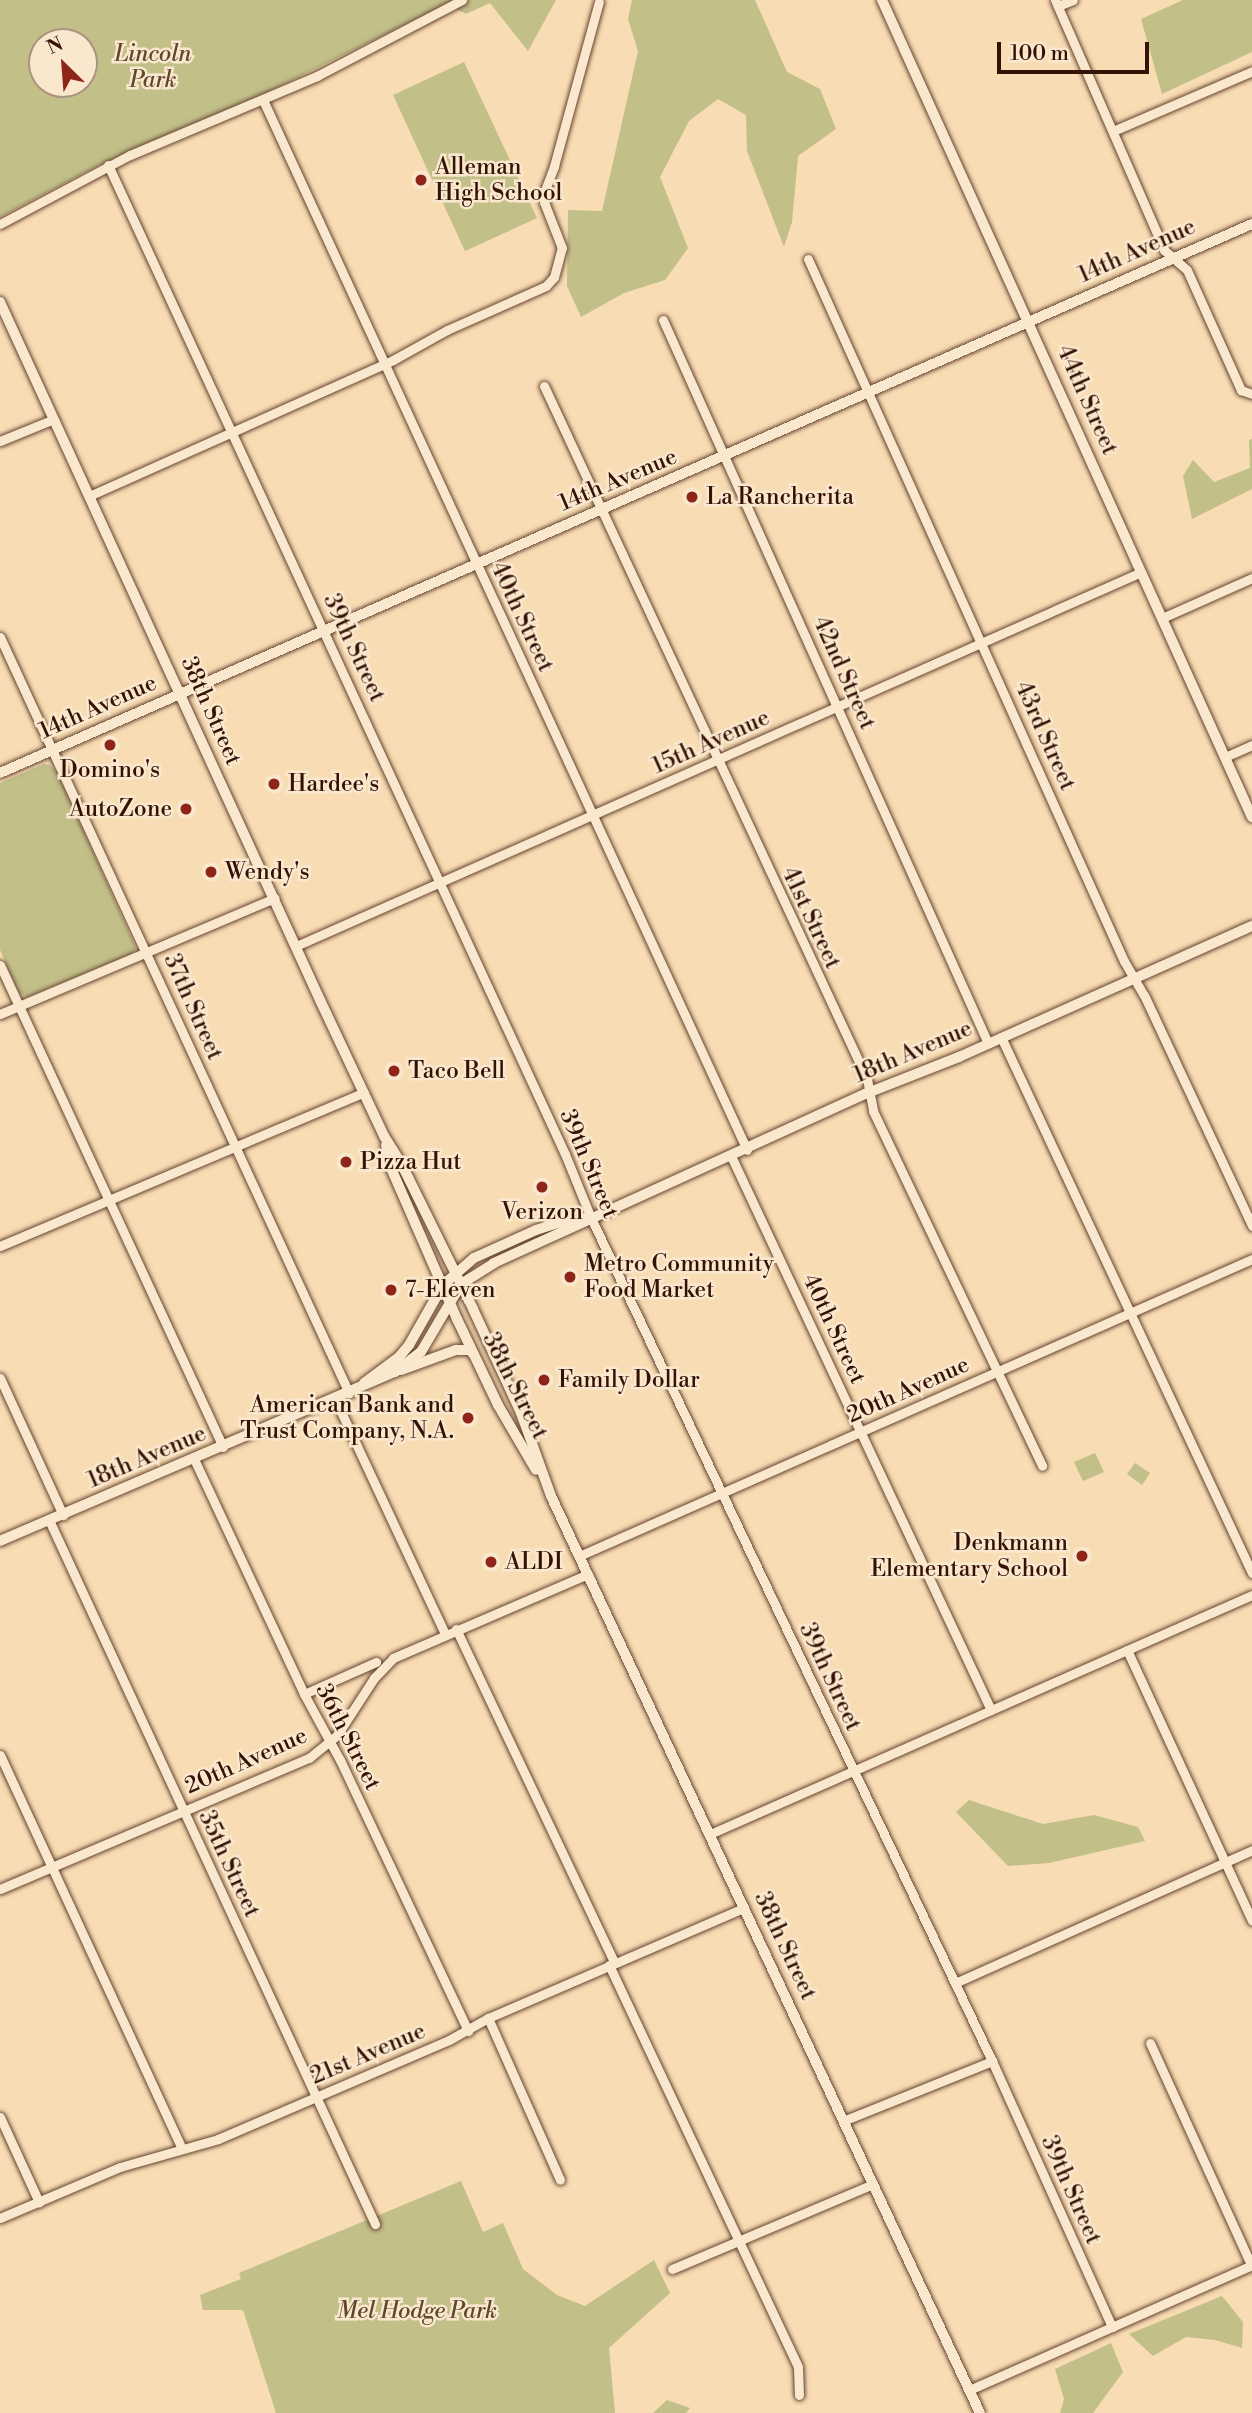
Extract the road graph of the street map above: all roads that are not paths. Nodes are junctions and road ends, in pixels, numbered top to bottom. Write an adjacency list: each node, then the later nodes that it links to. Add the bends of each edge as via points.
1 (882, 0): 16 (street, 44th Street)
2 (1073, 0): 5 (street)
3 (460, 2): 7 (street)
4 (599, 2): 17 (street, via 544,194 562,248 554,277 538,291)
5 (1057, 3): 8 (street)
6 (1252, 71): 8 (street)
7 (263, 100): 9 (street); 17 (street, 40th Street)
8 (1113, 131): 12 (street, via 1164,250)
9 (108, 166): 10 (street); 22 (street, 39th Street)
10 (0, 224)
11 (1252, 224): 12 (street, 14th Avenue)
12 (1174, 258): 16 (street, 14th Avenue); 20 (street, via 1187,270 1241,390)
13 (808, 259): 19 (street, 43rd Street)
14 (0, 302): 21 (street, 38th Street)
15 (663, 320): 24 (street, 42nd Street)
16 (1029, 321): 19 (street, 14th Avenue); 28 (street, 44th Street)
17 (383, 364): 22 (street); 27 (street, 40th Street)
18 (544, 386): 26 (street, 41st Street)
19 (870, 392): 24 (street, 14th Avenue); 33 (street, 43rd Street)
20 (1249, 395)
21 (54, 419): 23 (street); 25 (street, 38th Street)
22 (232, 432): 25 (street); 31 (street, 39th Street)
23 (0, 441)
24 (726, 456): 26 (street, 14th Avenue); 35 (street, 42nd Street)
25 (89, 496): 34 (street, 38th Street)
26 (600, 510): 27 (street, 14th Avenue); 39 (street, 41st Street)
27 (477, 565): 31 (street, 14th Avenue); 41 (street, 40th Street)
28 (1141, 572): 30 (street, 44th Street); 33 (street, 15th Avenue)
29 (1252, 579): 30 (street)
30 (1162, 618): 38 (street, 44th Street)
31 (325, 631): 34 (street, 14th Avenue); 43 (street, 39th Street)
32 (0, 637): 37 (street, 37th Street)
33 (982, 643): 35 (street, 15th Avenue); 49 (street, 43rd Street)
34 (181, 694): 37 (street, 14th Avenue); 44 (street, 38th Street)
35 (837, 705): 39 (street, 15th Avenue); 53 (street, 42nd Street)
36 (1252, 745): 38 (street)
37 (52, 751): 40 (street, 14th Avenue); 47 (street, 37th Street)
38 (1225, 757): 42 (street, 44th Street)
39 (717, 761): 41 (street, 15th Avenue); 55 (street, 41st Street)
40 (0, 773)
41 (592, 816): 43 (street, 15th Avenue); 58 (street, 40th Street)
42 (1252, 817)
43 (440, 883): 46 (street, 15th Avenue); 61 (street, 39th Street)
44 (274, 898): 46 (street, 38th Street); 47 (street)
45 (1252, 926): 49 (street, 18th Avenue)
46 (296, 946): 54 (street, 38th Street)
47 (147, 952): 50 (street); 57 (street, 37th Street)
48 (0, 965): 50 (street)
49 (1134, 978): 52 (street, 18th Avenue); 62 (street, 43rd Street)
50 (19, 1006): 51 (street); 60 (street)
51 (0, 1014)
52 (1002, 1037): 53 (street, 18th Avenue); 69 (street)
53 (988, 1043): 55 (street, 18th Avenue)
54 (364, 1092): 56 (street, 38th Street); 57 (street)
55 (870, 1092): 58 (street, 18th Avenue); 71 (street, 41st Street, via 873,1111)
56 (384, 1136): 65 (street, 38th Street); 67 (street, 38th Street, via 391,1168)
57 (235, 1148): 60 (street); 74 (street, 37th Street)
58 (747, 1150): 59 (street, 18th Avenue)
59 (731, 1156): 61 (street, 18th Avenue); 76 (street, 40th Street)
60 (109, 1201): 63 (street); 77 (street)
61 (591, 1218): 65 (street, 18th Avenue, via 536,1230 474,1258); 66 (street, 18th Avenue, via 494,1263); 80 (street, 39th Street)
62 (1252, 1226)
63 (0, 1246)
64 (1252, 1259): 69 (street, 20th Avenue)
65 (455, 1272): 66 (street, 38th Street); 67 (street, 18th Avenue)
66 (461, 1284): 68 (street, 18th Avenue); 81 (street, 38th Street, via 521,1413)
67 (443, 1285): 68 (street, 38th Street); 74 (street, 18th Avenue, via 405,1349)
68 (449, 1300): 70 (street, 38th Street); 72 (street, 18th Avenue, via 421,1352)
69 (1132, 1312): 71 (street, 20th Avenue); 86 (street)
70 (475, 1356): 72 (street, via 470,1350 456,1350); 81 (street, 38th Street)
71 (998, 1371): 76 (street, 20th Avenue); 79 (street, 41st Street)
72 (396, 1372): 74 (street, 18th Avenue)
73 (0, 1378): 82 (street)
74 (348, 1393): 75 (street, 18th Avenue)
75 (335, 1399): 77 (street, 18th Avenue); 90 (street)
76 (862, 1432): 80 (street, 20th Avenue); 94 (street, 40th Street)
77 (223, 1447): 78 (street, 18th Avenue)
78 (194, 1460): 82 (street, 18th Avenue); 93 (street, 36th Street)
79 (1042, 1466)
80 (721, 1492): 85 (street, 20th Avenue); 97 (street, 39th Street)
81 (551, 1496): 85 (street, 38th Street)
82 (63, 1515): 83 (street, 18th Avenue)
83 (49, 1520): 84 (street, 18th Avenue); 98 (street, 35th Street)
84 (0, 1541)
85 (579, 1556): 87 (street, 38th Street)
86 (1252, 1573)
87 (588, 1574): 89 (street, 20th Avenue); 99 (street, 38th Street)
88 (1252, 1595): 91 (street)
89 (456, 1629): 90 (street, 20th Avenue); 106 (street)
90 (445, 1633): 95 (street, 20th Avenue, via 387,1662)
91 (1127, 1650): 94 (street); 101 (street)
92 (376, 1662): 93 (street, 20th Avenue)
93 (304, 1694): 95 (street, 36th Street)
94 (991, 1710): 97 (street)
95 (331, 1741): 98 (street, 20th Avenue, via 309,1758); 109 (street, 36th Street)
96 (0, 1755): 102 (street)
97 (853, 1771): 99 (street); 107 (street, 39th Street)
98 (183, 1811): 102 (street, 20th Avenue); 112 (street, 35th Street)
99 (710, 1834): 104 (street, 38th Street)
100 (1252, 1850): 101 (street)
101 (1225, 1862): 105 (street); 107 (street)
102 (51, 1867): 103 (street, 20th Avenue); 115 (street)
103 (0, 1889)
104 (744, 1908): 106 (street, 21st Avenue); 114 (street, 38th Street)
105 (1252, 1921)
106 (611, 1964): 108 (street, 21st Avenue); 121 (street)
107 (955, 1983): 111 (street, 39th Street)
108 (488, 2018): 109 (street, 21st Avenue); 116 (street)
109 (468, 2031): 112 (street, 21st Avenue)
110 (1150, 2043): 122 (street)
111 (992, 2062): 114 (street); 124 (street, 39th Street)
112 (316, 2097): 115 (street, 21st Avenue); 120 (street, 35th Street)
113 (0, 2117): 118 (street)
114 (843, 2121): 117 (street, 38th Street)
115 (182, 2149): 118 (street, 21st Avenue, via 120,2166)
116 (560, 2180)
117 (873, 2184): 121 (street); 125 (street, 38th Street)
118 (39, 2202): 119 (street, 21st Avenue)
119 (0, 2218)
120 (375, 2224)
121 (738, 2239): 123 (street); 126 (street, via 798,2367)
122 (1252, 2265): 124 (street)
123 (672, 2269)
124 (1112, 2327): 125 (street)
125 (969, 2390): 127 (street, 38th Street)
126 (799, 2395)
127 (980, 2413)

